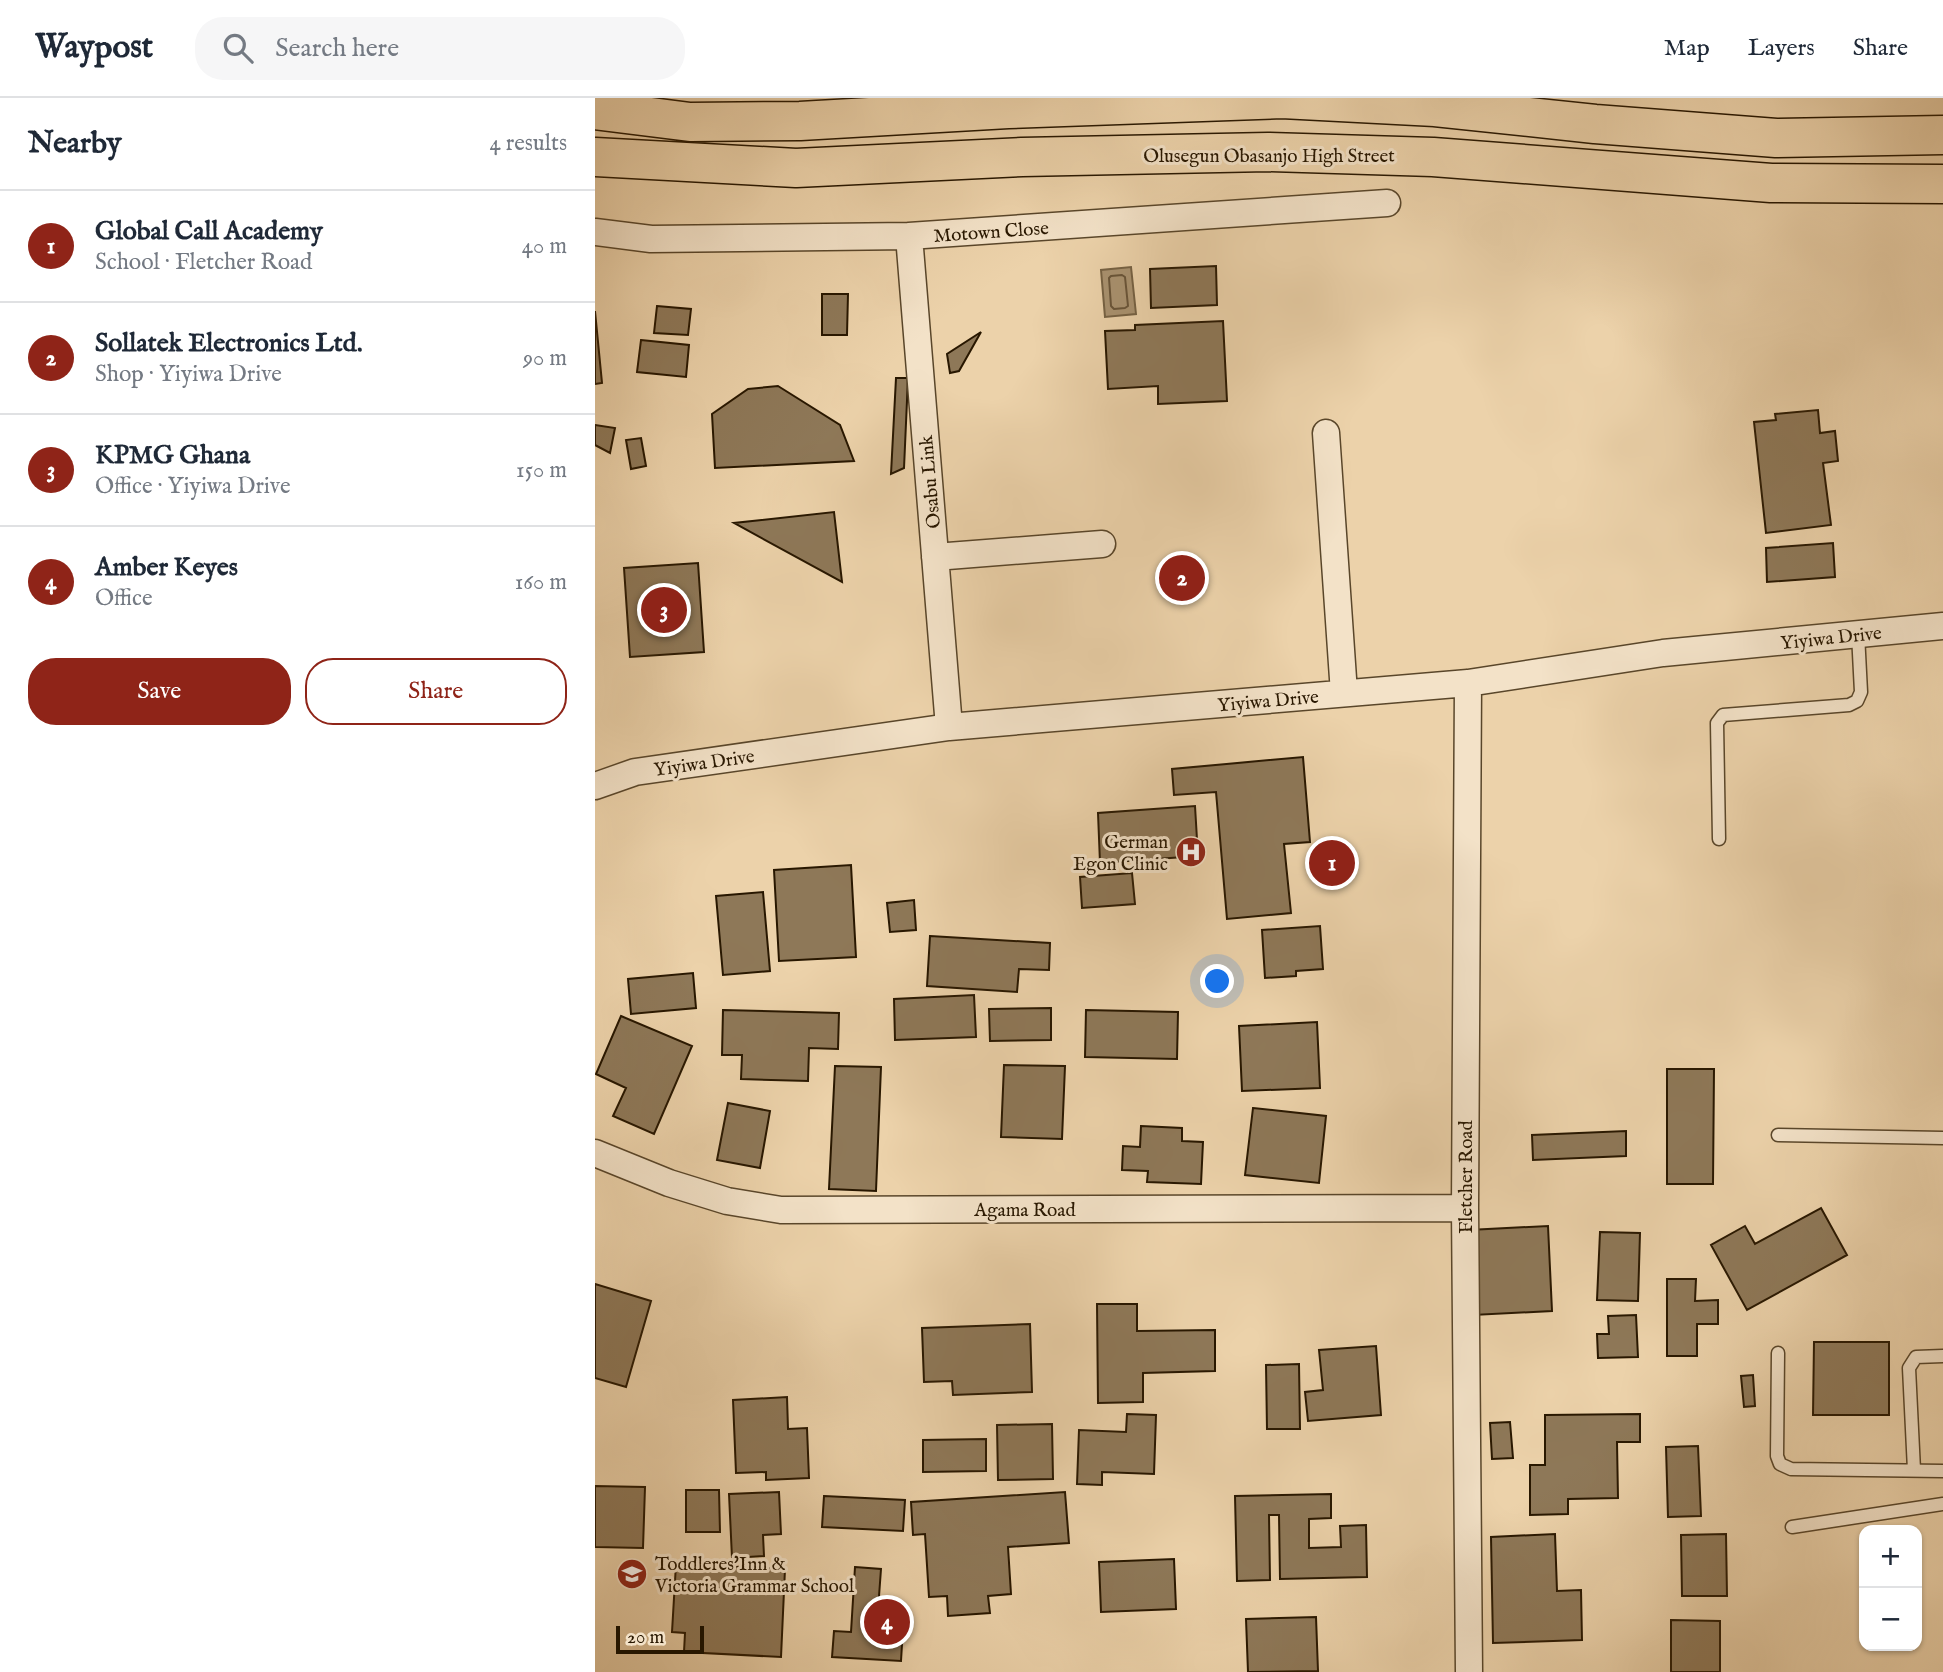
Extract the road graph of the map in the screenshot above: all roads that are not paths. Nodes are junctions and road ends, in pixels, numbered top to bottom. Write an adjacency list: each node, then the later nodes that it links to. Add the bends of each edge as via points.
1 (595, 110): 2 (main road, via 690,122 800,121 1282,99 1434,107 1776,138)
2 (1943, 135)
3 (595, 157): 4 (main road, Olusegun Obasanjo High Street, via 796,168 1268,152 1433,157 1771,183)
4 (1943, 184)
5 (1387, 203): 7 (street, Motown Close)
6 (595, 232): 7 (street, Motown Close, via 651,239)
7 (909, 236): 10 (street, Osabu Link)
8 (1326, 433): 14 (street)
9 (1102, 544): 10 (street)
10 (935, 557): 15 (street, Osabu Link)
11 (1943, 626): 12 (street, Yiyiwa Drive)
12 (1858, 634): 13 (street, Yiyiwa Drive, via 1663,653); 17 (lane, via 1861,692 1857,701 1723,715 1717,723)
13 (1468, 682): 14 (street, Yiyiwa Drive); 21 (street, Fletcher Road)
14 (1344, 693): 15 (street, Yiyiwa Drive)
15 (950, 727): 16 (street, Yiyiwa Drive, via 635,772)
16 (595, 786)
17 (1719, 839)
18 (1778, 1135): 19 (lane)
19 (1943, 1138)
20 (595, 1153): 21 (street, Agama Road, via 727,1201 781,1210)
21 (1465, 1208): 28 (street, Fletcher Road)
22 (1778, 1353): 24 (lane, via 1780,1464 1791,1469)
23 (1943, 1356): 24 (lane, via 1916,1357 1909,1368)
24 (1914, 1470): 25 (lane)
25 (1943, 1471)
26 (1943, 1504): 27 (lane)
27 (1792, 1527)
28 (1469, 1672)

